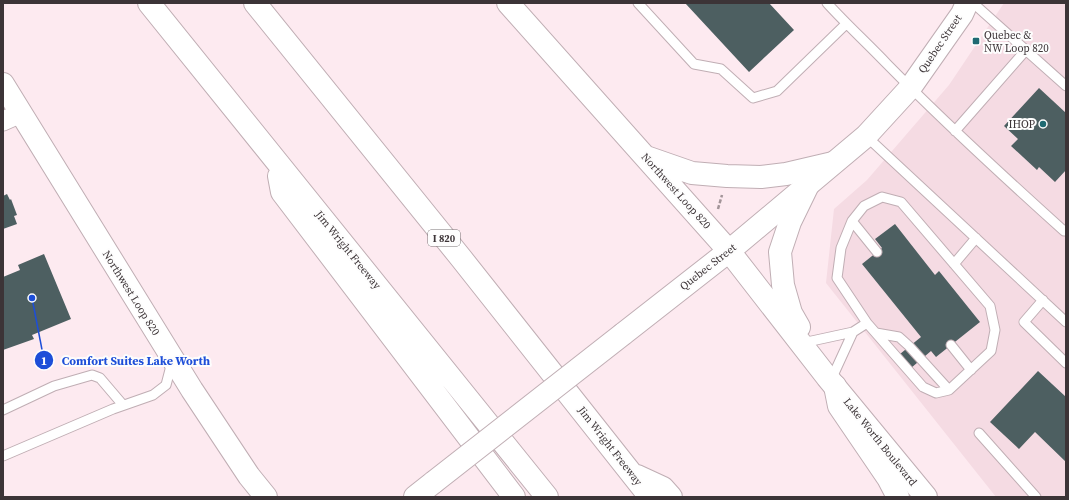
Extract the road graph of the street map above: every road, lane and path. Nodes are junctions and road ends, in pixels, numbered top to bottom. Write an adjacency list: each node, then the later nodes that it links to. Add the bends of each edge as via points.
1 (149, 3): 17 (main road, Jim Wright Freeway)
2 (255, 3): 44 (main road, Jim Wright Freeway / I 820)
3 (508, 3): 16 (main road, Northwest Loop 820)
4 (638, 3): 8 (lane, via 694,64 721,69 753,98 777,91)
5 (827, 3): 8 (lane)
6 (966, 3): 12 (main road, Quebec Street, via 962,14)
7 (973, 3): 9 (lane)
8 (846, 24): 12 (lane)
9 (1026, 50): 11 (lane); 14 (lane)
10 (3, 84): 13 (main road, Northwest Loop 820)
11 (1066, 86)
12 (910, 88): 14 (lane); 15 (main road, Quebec Street)
13 (12, 117): 35 (main road, Northwest Loop 820)
14 (955, 131): 23 (lane, via 1064,231)
15 (866, 136): 18 (main road, Quebec Street); 24 (lane)
16 (644, 156): 18 (main road, via 692,173 727,176 786,174); 25 (main road, Northwest Loop 820)
17 (275, 159): 49 (main road, via 282,192); 50 (main road, Jim Wright Freeway)
18 (833, 163): 19 (main road, Quebec Street)
19 (808, 185): 25 (main road, Quebec Street); 33 (main road, via 790,222 780,252 783,286 791,313)
20 (723, 192): 21 (path)
21 (717, 213)
22 (852, 221): 26 (lane); 27 (lane, via 864,206 882,197 901,202); 30 (lane, via 841,248 837,278)
23 (1066, 230)
24 (976, 238): 27 (lane); 28 (lane)
25 (729, 251): 38 (main road, Northwest Loop 820); 48 (main road, Quebec Street, bridge)
26 (877, 252)
27 (954, 264): 37 (lane, via 990,306 995,330 991,351)
28 (1043, 300): 29 (lane); 36 (lane, via 1024,322)
29 (1066, 322)
30 (867, 324): 31 (lane); 32 (lane)
31 (853, 332): 33 (lane); 38 (lane)
32 (876, 333): 39 (lane, via 899,338); 39 (lane, via 923,387 936,393)
33 (807, 342): 38 (main road)
34 (951, 345): 37 (lane)
35 (172, 360): 40 (lane, via 166,385 153,395); 45 (main road, Northwest Loop 820)
36 (1066, 363)
37 (971, 370): 39 (lane)
38 (831, 381): 53 (main road, via 839,406); 54 (main road, Lake Worth Boulevard)
39 (949, 390)
40 (123, 405): 41 (lane, via 100,378 92,375 54,386); 43 (lane)
41 (3, 410)
42 (979, 433): 55 (lane)
43 (3, 456)
44 (632, 474): 51 (main road, Jim Wright Freeway / I 820); 52 (main road, via 663,488)
45 (249, 476): 46 (main road); 47 (main road, Northwest Loop 820)
46 (252, 497)
47 (266, 497)
48 (415, 497)
49 (514, 497)
50 (547, 497)
51 (650, 497)
52 (671, 497)
53 (898, 497)
54 (926, 497)
55 (1036, 497)

